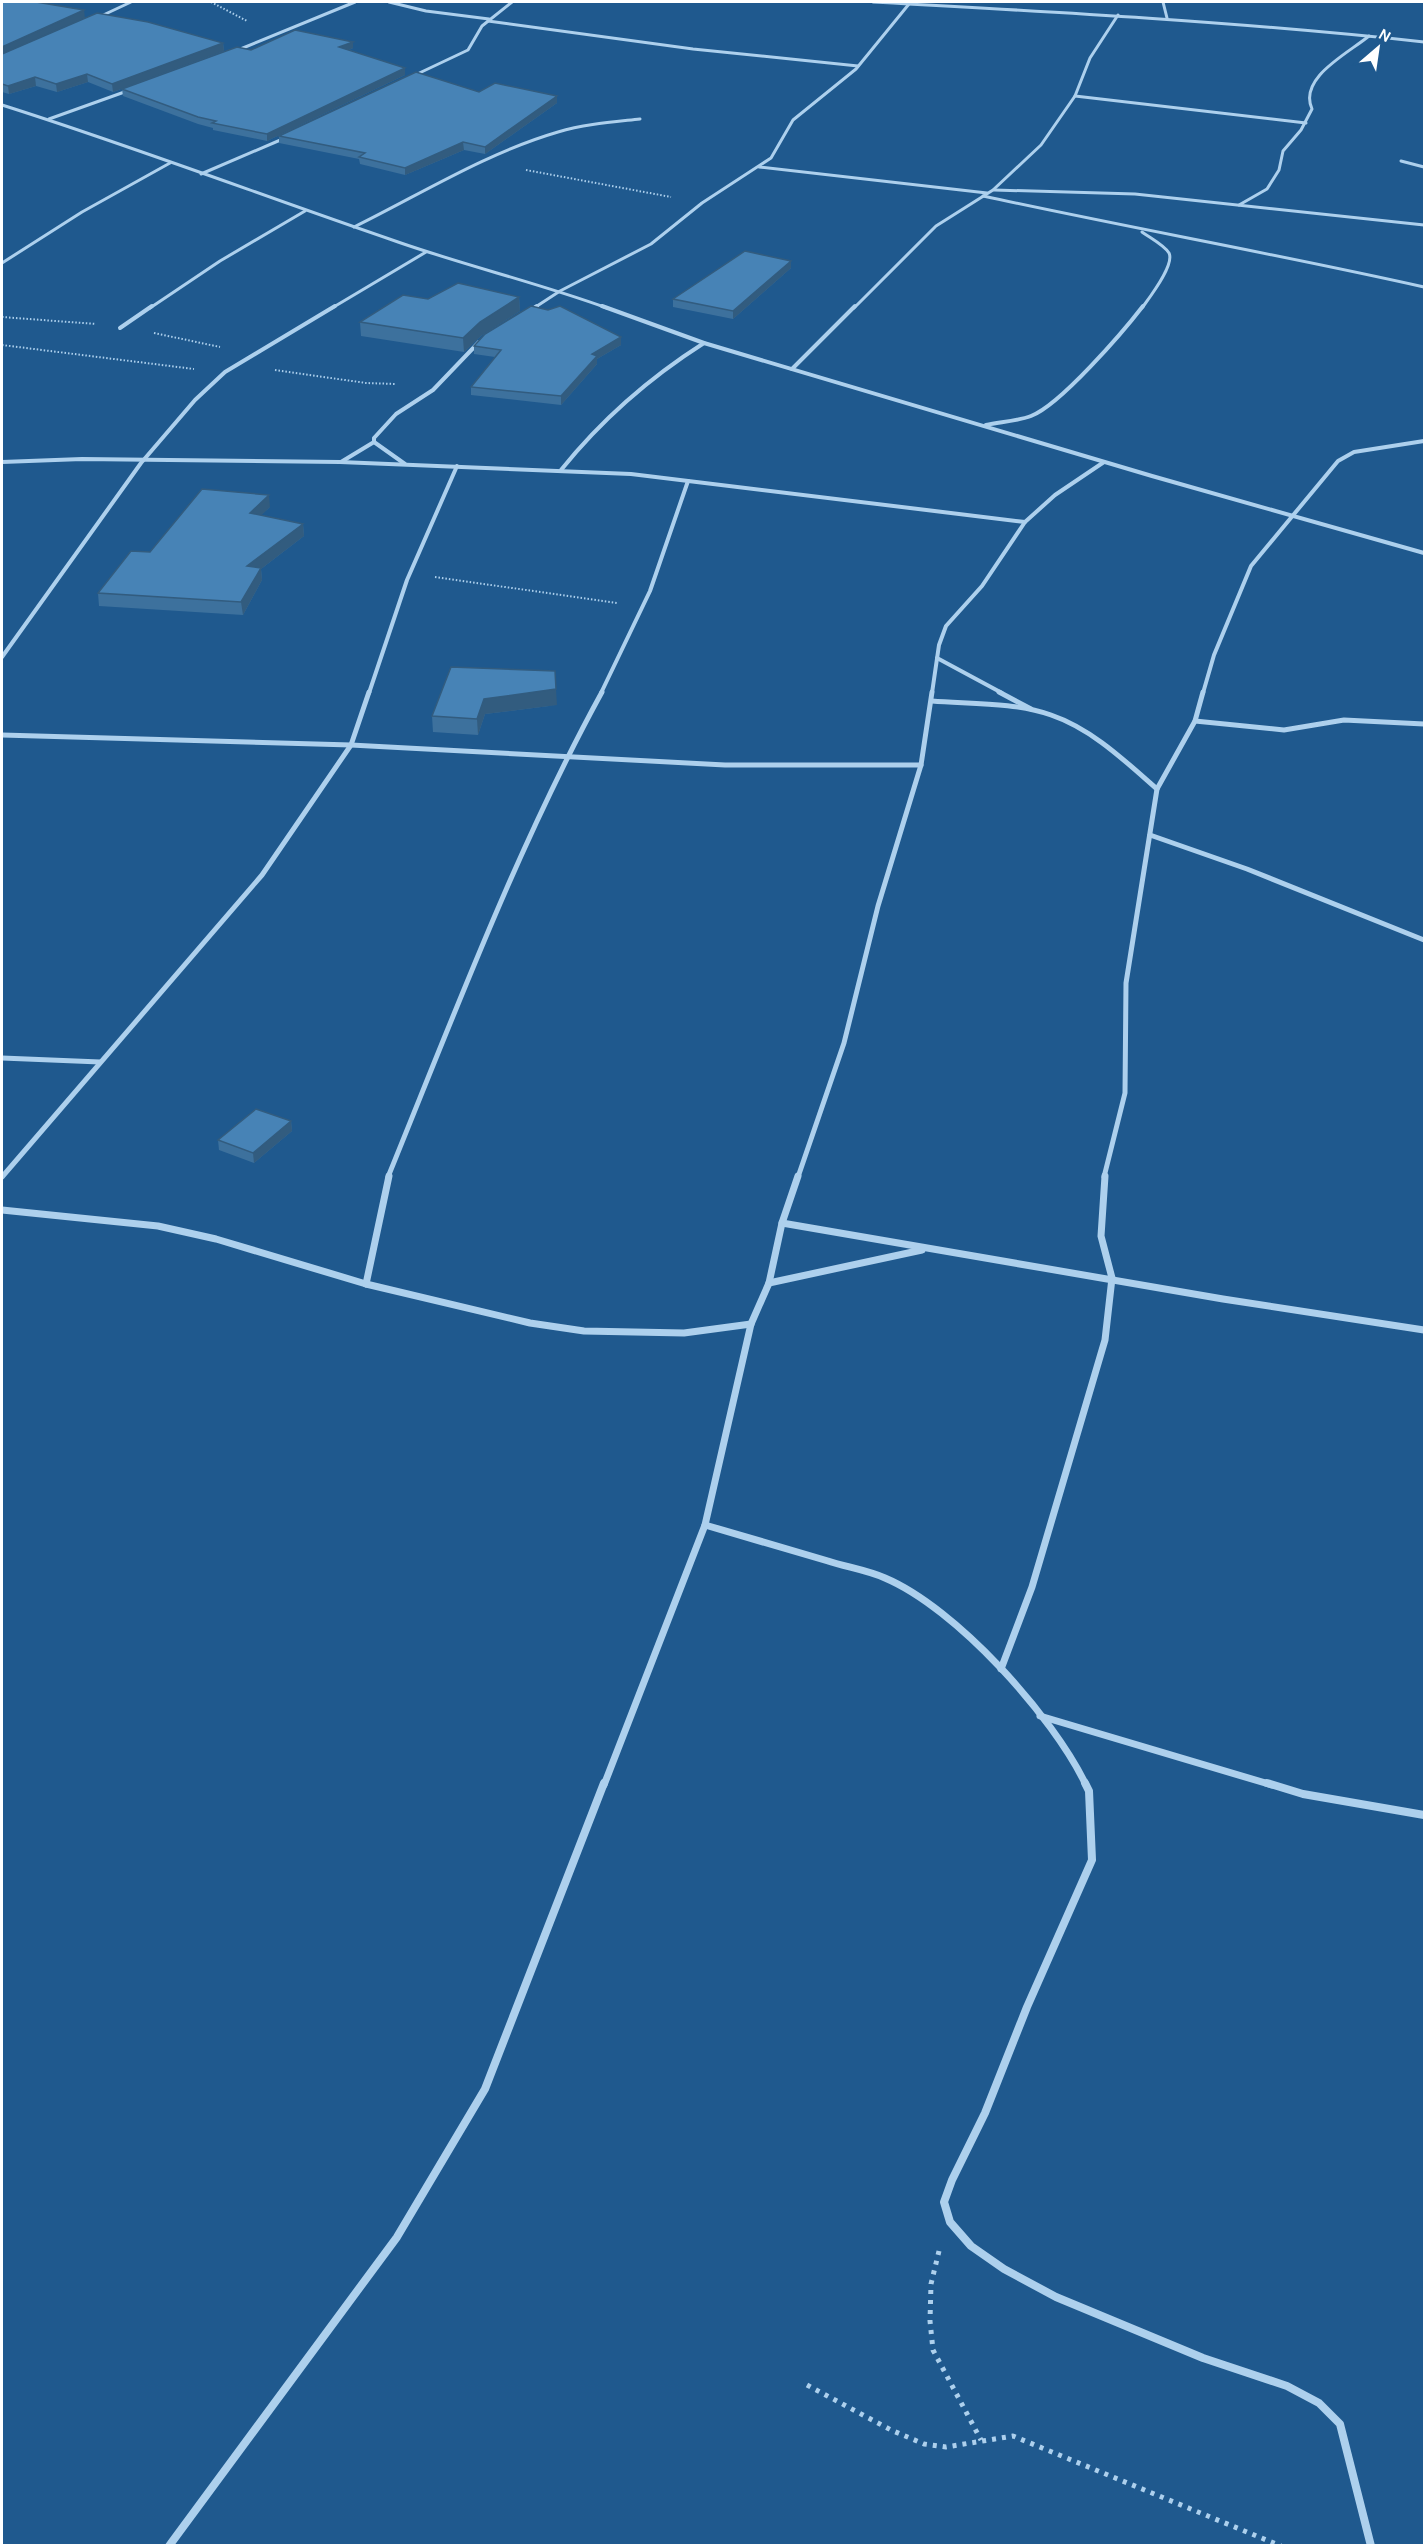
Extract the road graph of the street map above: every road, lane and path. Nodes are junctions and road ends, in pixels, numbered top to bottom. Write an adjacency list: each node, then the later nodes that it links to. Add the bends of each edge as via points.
1 (131, 2): 12 (street)
2 (210, 2): 14 (path)
3 (355, 2): 14 (street)
4 (389, 2): 11 (street)
5 (512, 2): 11 (street)
6 (873, 2): 8 (street)
7 (1162, 2): 10 (street)
8 (909, 4): 9 (street); 17 (street)
9 (1118, 15): 10 (street); 20 (street, via 1090,58)
10 (1167, 18): 13 (street)
11 (488, 20): 17 (street, via 693,49); 18 (street, via 468,50)
12 (90, 21)
13 (1369, 36): 15 (street); 26 (street, via 1316,77 1308,97 1312,109)
14 (273, 37): 16 (street)
15 (1425, 42)
16 (237, 51)
17 (858, 66): 31 (street, via 793,120 777,151)
18 (405, 80)
19 (138, 87): 25 (street)
20 (1076, 96): 26 (street); 34 (street, via 1041,145)
21 (2, 105): 22 (street)
22 (11, 108): 23 (street); 25 (street)
23 (2, 112)
24 (640, 119): 28 (street, via 551,134)
25 (48, 120): 30 (street)
26 (1306, 123): 38 (street, via 1283,151 1279,170 1267,189)
27 (286, 137): 33 (street)
28 (480, 162): 37 (path); 41 (street)
29 (1401, 162): 32 (street)
30 (170, 163): 33 (street); 44 (street)
31 (759, 167): 35 (street); 37 (street)
32 (1425, 167)
33 (200, 174): 39 (street)
34 (993, 190): 35 (street); 38 (street, via 1134,194)
35 (988, 193): 36 (street)
36 (983, 196): 42 (street); 53 (street, via 936,226)
37 (702, 203): 46 (street, via 636,253)
38 (1239, 205): 40 (street)
39 (305, 211): 41 (street); 48 (street, via 220,261)
40 (1425, 225)
41 (354, 227): 43 (street)
42 (1140, 230): 45 (street, via 1286,256); 56 (street, via 1168,251 1170,258 1158,287 1122,333 1056,400 1032,416)
43 (426, 252): 46 (street); 52 (street)
44 (2, 263)
45 (1425, 287)
46 (560, 291): 47 (street); 50 (street)
47 (526, 313)
48 (120, 328)
49 (483, 339): 55 (street)
50 (704, 343): 53 (street); 65 (street, via 664,367 629,395)
51 (2, 345): 54 (path)
52 (239, 364): 54 (street); 55 (path, via 384,385)
53 (792, 369): 56 (street)
54 (225, 372): 60 (street, via 199,395)
55 (448, 375): 57 (street, via 396,414)
56 (983, 426): 62 (street)
57 (374, 441): 61 (street); 63 (street)
58 (1425, 441): 67 (street, via 1354,452 1338,461)
59 (2, 462): 60 (street)
60 (143, 462): 61 (street); 72 (street)
61 (340, 462): 63 (street)
62 (1104, 462): 67 (street); 68 (street, via 1055,495)
63 (405, 465): 64 (street)
64 (457, 466): 65 (street); 70 (street)
65 (561, 470): 66 (street)
66 (688, 481): 68 (street); 71 (street)
67 (1295, 516): 69 (street); 76 (street, via 1251,566 1214,655)
68 (1025, 522): 73 (street, via 982,586 945,626)
69 (1425, 553)
70 (411, 570): 71 (path, via 457,582); 79 (street)
71 (642, 606): 80 (street)
72 (2, 657)
73 (937, 658): 74 (street); 75 (street)
74 (932, 701): 75 (street); 81 (street)
75 (1034, 711): 82 (street, via 1076,727)
76 (1195, 721): 77 (street, via 1284,730 1344,720); 82 (street)
77 (1425, 724)
78 (2, 735): 79 (street)
79 (351, 745): 80 (street); 86 (street, via 262,875)
80 (567, 756): 81 (street, via 725,765); 93 (street, via 386,1183)
81 (921, 765): 89 (street, via 878,906 844,1043)
82 (1157, 789): 83 (street)
83 (1150, 835): 84 (street); 91 (street, via 1126,983 1125,1093 1102,1190 1101,1236)
84 (1425, 940)
85 (2, 1058): 86 (street)
86 (100, 1062): 87 (street)
87 (2, 1176)
88 (2, 1210): 93 (street, via 158,1226 216,1239)
89 (782, 1223): 90 (street); 92 (street)
90 (926, 1249): 91 (street); 92 (street)
91 (1112, 1278): 95 (street); 97 (street, via 1105,1340 1081,1426 1032,1587)
92 (769, 1282): 94 (street)
93 (366, 1284): 94 (street, via 530,1323 584,1331 684,1333)
94 (751, 1324): 96 (street)
95 (1425, 1330)
96 (705, 1525): 97 (street, via 885,1578 950,1622); 103 (street, via 484,2089 397,2237)
97 (1001, 1669): 98 (street)
98 (1039, 1716): 99 (street, via 1303,1794); 100 (street, via 1071,1754 1089,1791 1092,1860 985,2113 952,2180 944,2202)
99 (1425, 1815)
100 (950, 2222): 102 (path, via 932,2284 933,2350); 105 (street, via 971,2246 1056,2297 1203,2358 1287,2386 1319,2403 1340,2424)
101 (807, 2385): 102 (path, via 933,2446)
102 (981, 2440): 104 (path, via 1013,2436)
103 (169, 2546)
104 (1281, 2546)
105 (1371, 2546)

